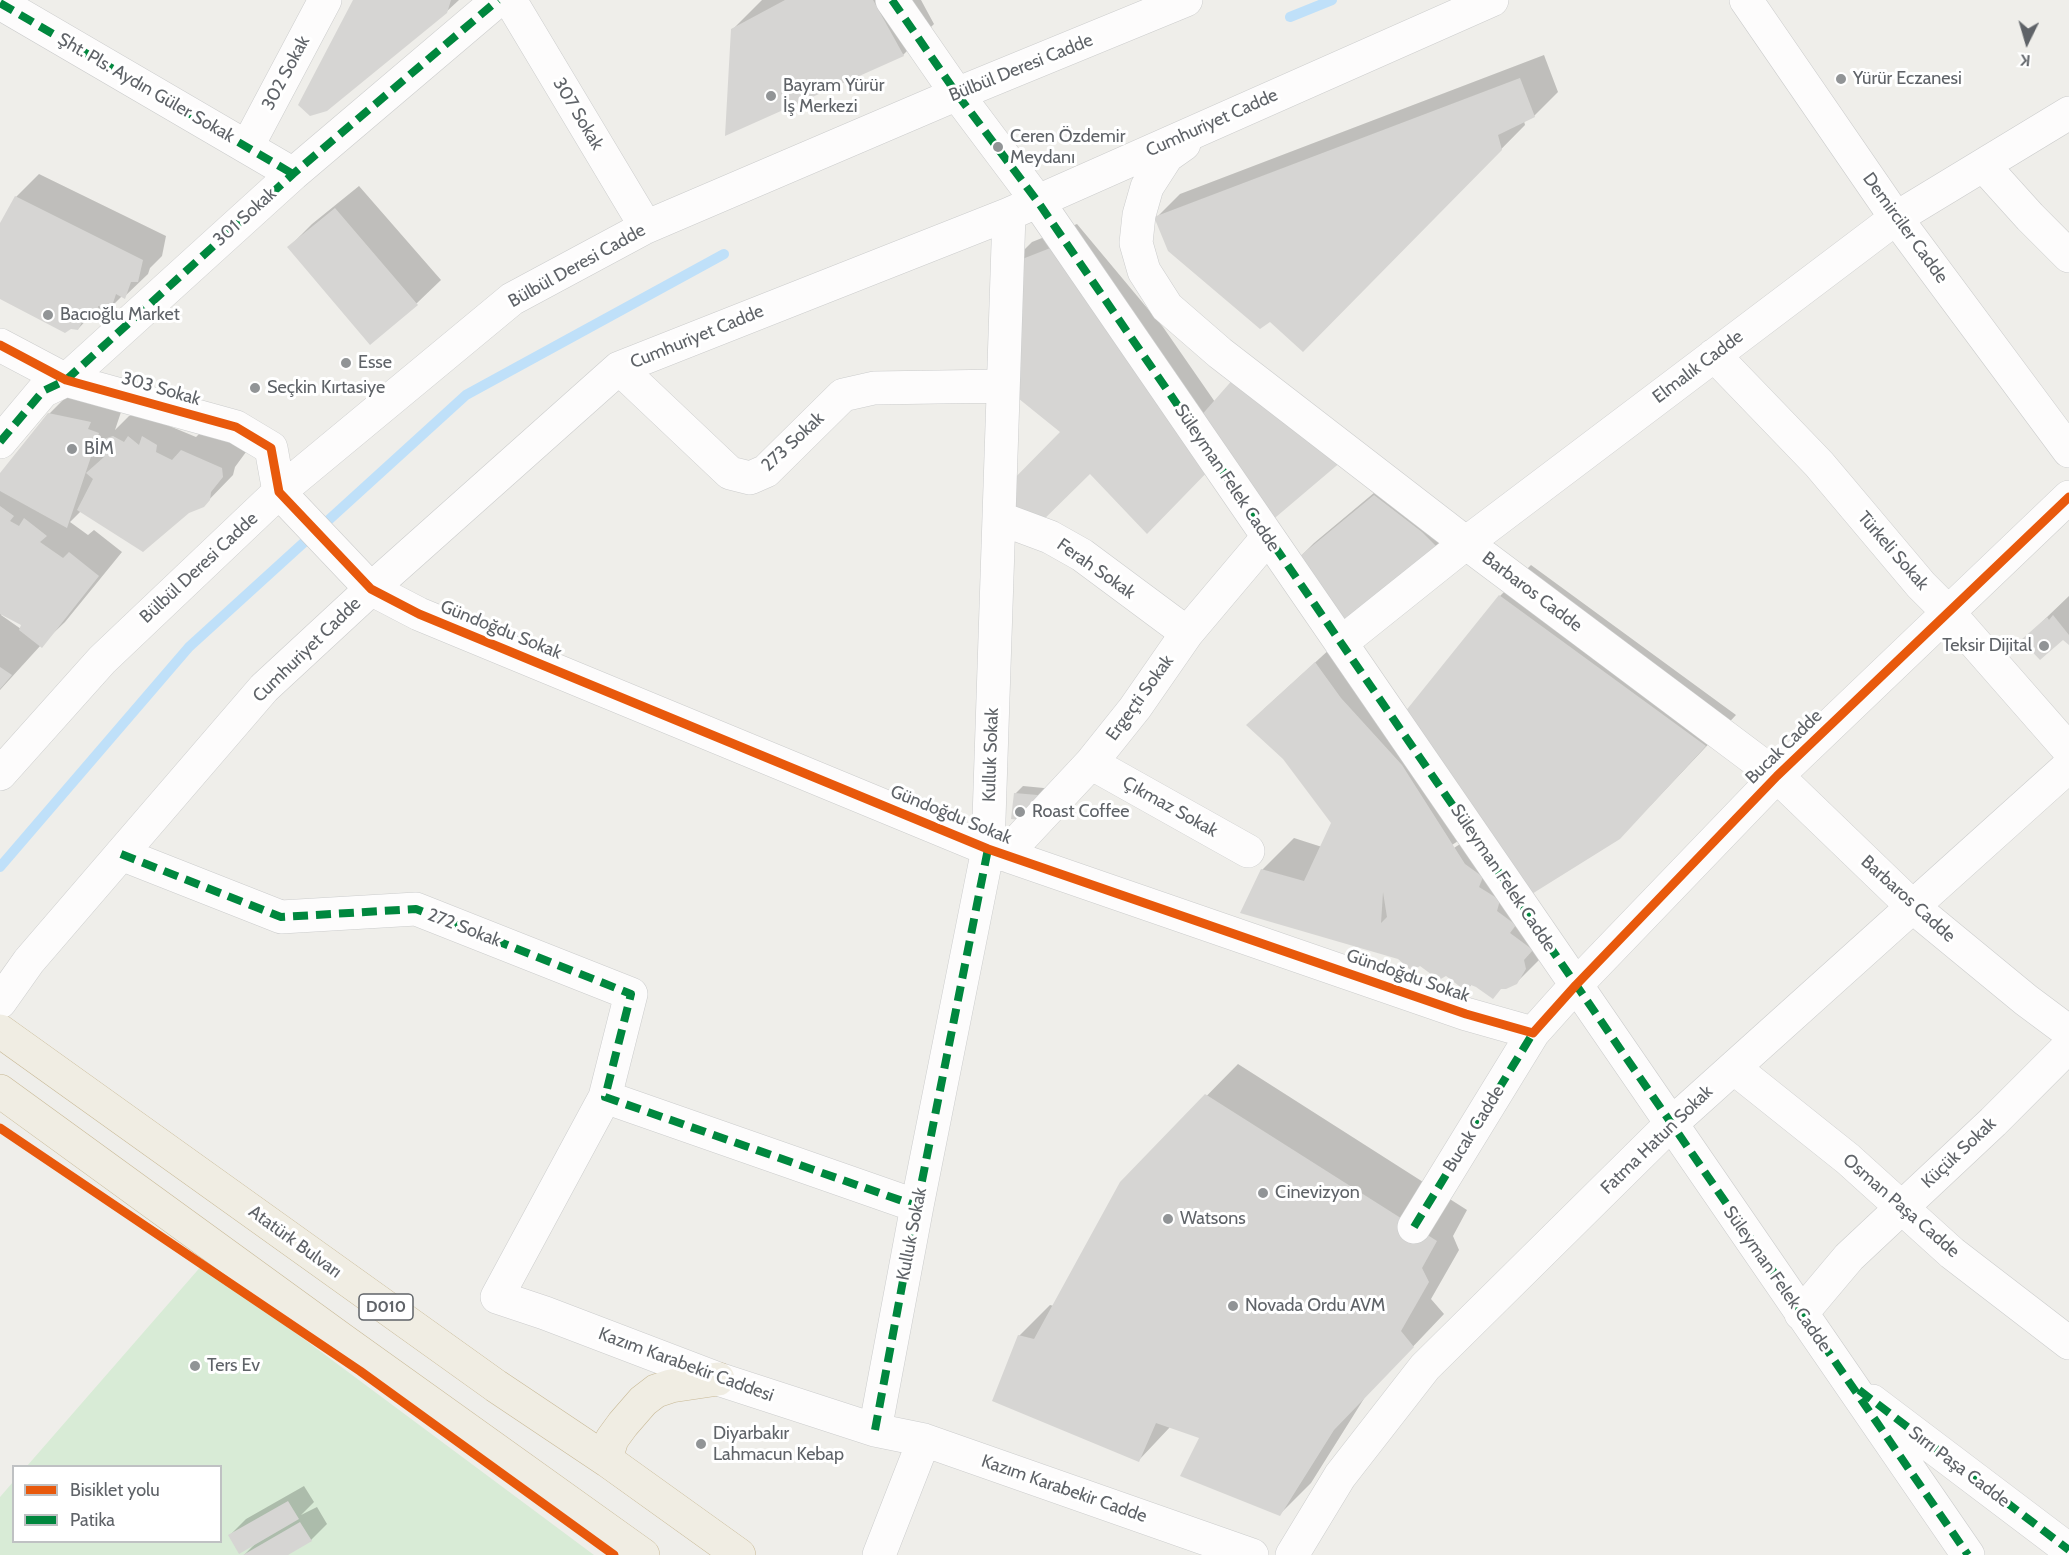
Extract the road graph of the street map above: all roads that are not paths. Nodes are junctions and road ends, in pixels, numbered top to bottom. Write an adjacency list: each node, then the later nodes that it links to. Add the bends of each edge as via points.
1 (325, 0): 12 (street, 302 Sokak)
2 (498, 0): 14 (street, 301 Sokak)
3 (510, 0): 17 (street, 307 Sokak)
4 (892, 0): 9 (street, Süleyman Felek Cadde)
5 (1186, 0): 9 (street, Bülbül Deresi Cadde)
6 (1492, 0): 11 (street, Cumhuriyet Cadde)
7 (1746, 0): 16 (street, Demirciler Cadde)
8 (0, 3): 12 (street, Şht. Pls. Aydın Güler Sokak)
9 (957, 94): 15 (street, Süleyman Felek Cadde); 17 (street, Bülbül Deresi Cadde)
10 (2069, 113): 13 (street, Elmalık Cadde)
11 (1222, 119): 15 (street, Cumhuriyet Cadde); 30 (street, Barbaros Cadde, via 1167,156 1147,187 1136,243 1144,271 1167,307 1220,353)
12 (247, 147): 14 (street, Şht. Pls. Aydın Güler Sokak)
13 (1984, 166): 16 (street, Elmalık Cadde); 18 (street)
14 (292, 174): 22 (street, 301 Sokak)
15 (1023, 208): 21 (street, Cumhuriyet Cadde); 23 (street, Kulluk Sokak); 29 (street, Süleyman Felek Cadde)
16 (1896, 218): 20 (street, Elmalık Cadde); 25 (street, Demirciler Cadde)
17 (646, 227): 26 (street, Bülbül Deresi Cadde, via 512,298)
18 (2069, 256)
19 (0, 345): 22 (street, 303 Sokak)
20 (1714, 355): 30 (street, Elmalık Cadde); 32 (street, Türkeli Sokak, via 1819,464)
21 (619, 368): 23 (street, 273 Sokak, via 730,473 750,478 766,471 843,395 874,387); 31 (street, Cumhuriyet Cadde)
22 (66, 380): 24 (street, 301 Sokak, via 43,391); 26 (street, 303 Sokak, via 236,427 271,448)
23 (1003, 386): 28 (street, Kulluk Sokak)
24 (0, 442)
25 (2069, 451)
26 (279, 492): 31 (street, Gündoğdu Sokak); 38 (street, Bülbül Deresi Cadde, via 102,660)
27 (2069, 496): 32 (street, Bucak Cadde)
28 (999, 518): 33 (street, Ferah Sokak, via 1050,537 1082,555); 41 (street, Kulluk Sokak)
29 (1268, 537): 33 (street, Ergeçti Sokak); 34 (street, Süleyman Felek Cadde)
30 (1466, 543): 34 (street, Elmalık Cadde); 39 (street, Barbaros Cadde)
31 (371, 589): 41 (street, Gündoğdu Sokak, via 430,619); 42 (street, Cumhuriyet Cadde, via 264,688)
32 (1948, 612): 35 (street, Türkeli Sokak); 39 (street, Bucak Cadde)
33 (1187, 633): 36 (street, Ergeçti Sokak)
34 (1341, 643): 44 (street, Süleyman Felek Cadde)
35 (2069, 750)
36 (1091, 763): 40 (street, Çıkmaz Sokak); 41 (street, Ergeçti Sokak)
37 (2069, 766): 43 (street, Fatma Hatun Sokak)
38 (0, 774)
39 (1777, 776): 43 (street, Barbaros Cadde); 44 (street, Bucak Cadde)
40 (1248, 851)
41 (997, 852): 48 (street, Gündoğdu Sokak, via 1466,1014); 54 (street, Kulluk Sokak)
42 (121, 854): 45 (street, Cumhuriyet Cadde); 52 (street, 272 Sokak, via 280,917 416,909 631,994)
43 (1913, 907): 47 (street, Barbaros Cadde); 50 (street, Fatma Hatun Sokak)
44 (1576, 985): 48 (street, Bucak Cadde); 53 (street, Süleyman Felek Cadde)
45 (0, 1002)
46 (0, 1031): 64 (highway, Atatürk Bulvarı / D010, via 496,1386)
47 (2069, 1032)
48 (1533, 1033): 56 (street, Bucak Cadde)
49 (2069, 1046): 55 (street, Küçük Sokak)
50 (1734, 1068): 53 (street, Fatma Hatun Sokak); 55 (street, Osman Paşa Cadde, via 1848,1160)
51 (0, 1091): 66 (highway, D010)
52 (605, 1097): 54 (street); 57 (street, 272 Sokak)
53 (1671, 1124): 58 (street, Süleyman Felek Cadde); 70 (street, Fatma Hatun Sokak, via 1425,1367 1340,1476)
54 (917, 1206): 62 (street, Kulluk Sokak)
55 (1900, 1208): 58 (street, Küçük Sokak, via 1849,1257); 59 (street, Osman Paşa Cadde)
56 (1414, 1227)
57 (497, 1298): 60 (street, Kazım Karabekir Caddesi)
58 (1801, 1314): 61 (street, Süleyman Felek Cadde)
59 (2069, 1343)
60 (718, 1379): 62 (street, Kazım Karabekir Caddesi); 64 (highway, via 656,1391 612,1439)
61 (1850, 1383): 65 (street, Sırrı Paşa Cadde); 71 (street, Süleyman Felek Cadde)
62 (875, 1430): 63 (street, Kazım Karabekir Cadde)
63 (924, 1440): 68 (street); 69 (street, Kazım Karabekir Cadde)
64 (608, 1461): 67 (highway, Atatürk Bulvarı / D010)
65 (2069, 1550)
66 (643, 1555)
67 (739, 1555)
68 (879, 1555)
69 (1252, 1555)
70 (1292, 1555)
71 (1968, 1555)

